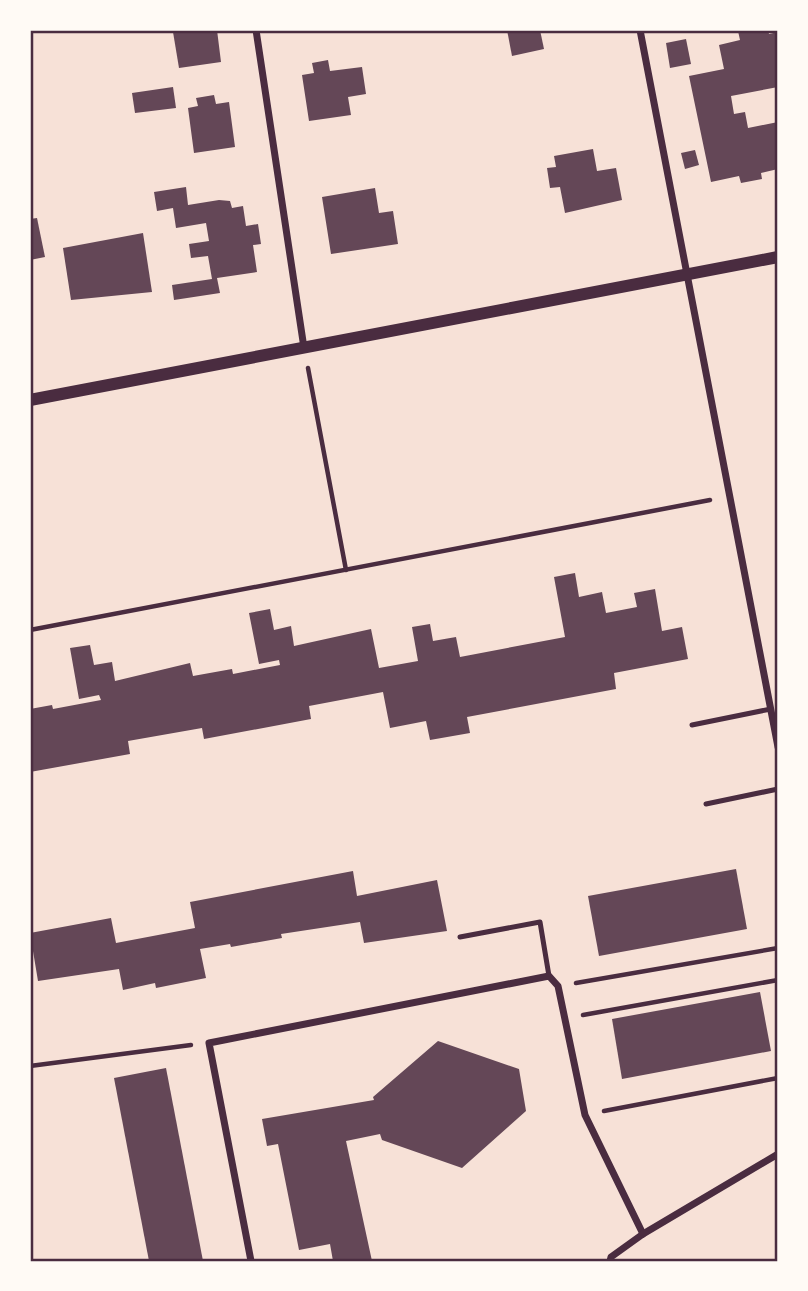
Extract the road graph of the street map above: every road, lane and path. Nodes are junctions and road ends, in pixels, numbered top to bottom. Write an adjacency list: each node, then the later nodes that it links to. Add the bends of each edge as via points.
1 (256, 30): 5 (street)
2 (640, 30): 4 (street)
3 (778, 257): 4 (street)
4 (688, 274): 5 (street); 7 (street)
5 (304, 348): 6 (street); 8 (path)
6 (30, 400)
7 (729, 496): 8 (path); 10 (street)
8 (346, 570): 9 (path)
9 (30, 630)
10 (771, 709): 11 (lane); 12 (street)
11 (692, 725)
12 (778, 747)
13 (778, 789): 14 (lane)
14 (706, 804)
15 (460, 937): 17 (lane, via 540,922)
16 (778, 948): 19 (path)
17 (549, 976): 19 (street); 21 (street)
18 (778, 980): 20 (path)
19 (558, 986): 20 (street)
20 (565, 1018): 24 (street)
21 (209, 1043): 22 (path); 27 (street)
22 (30, 1066)
23 (778, 1078): 24 (path)
24 (585, 1115): 26 (street)
25 (778, 1154): 26 (street)
26 (643, 1234): 28 (street)
27 (251, 1261)
28 (610, 1261)

